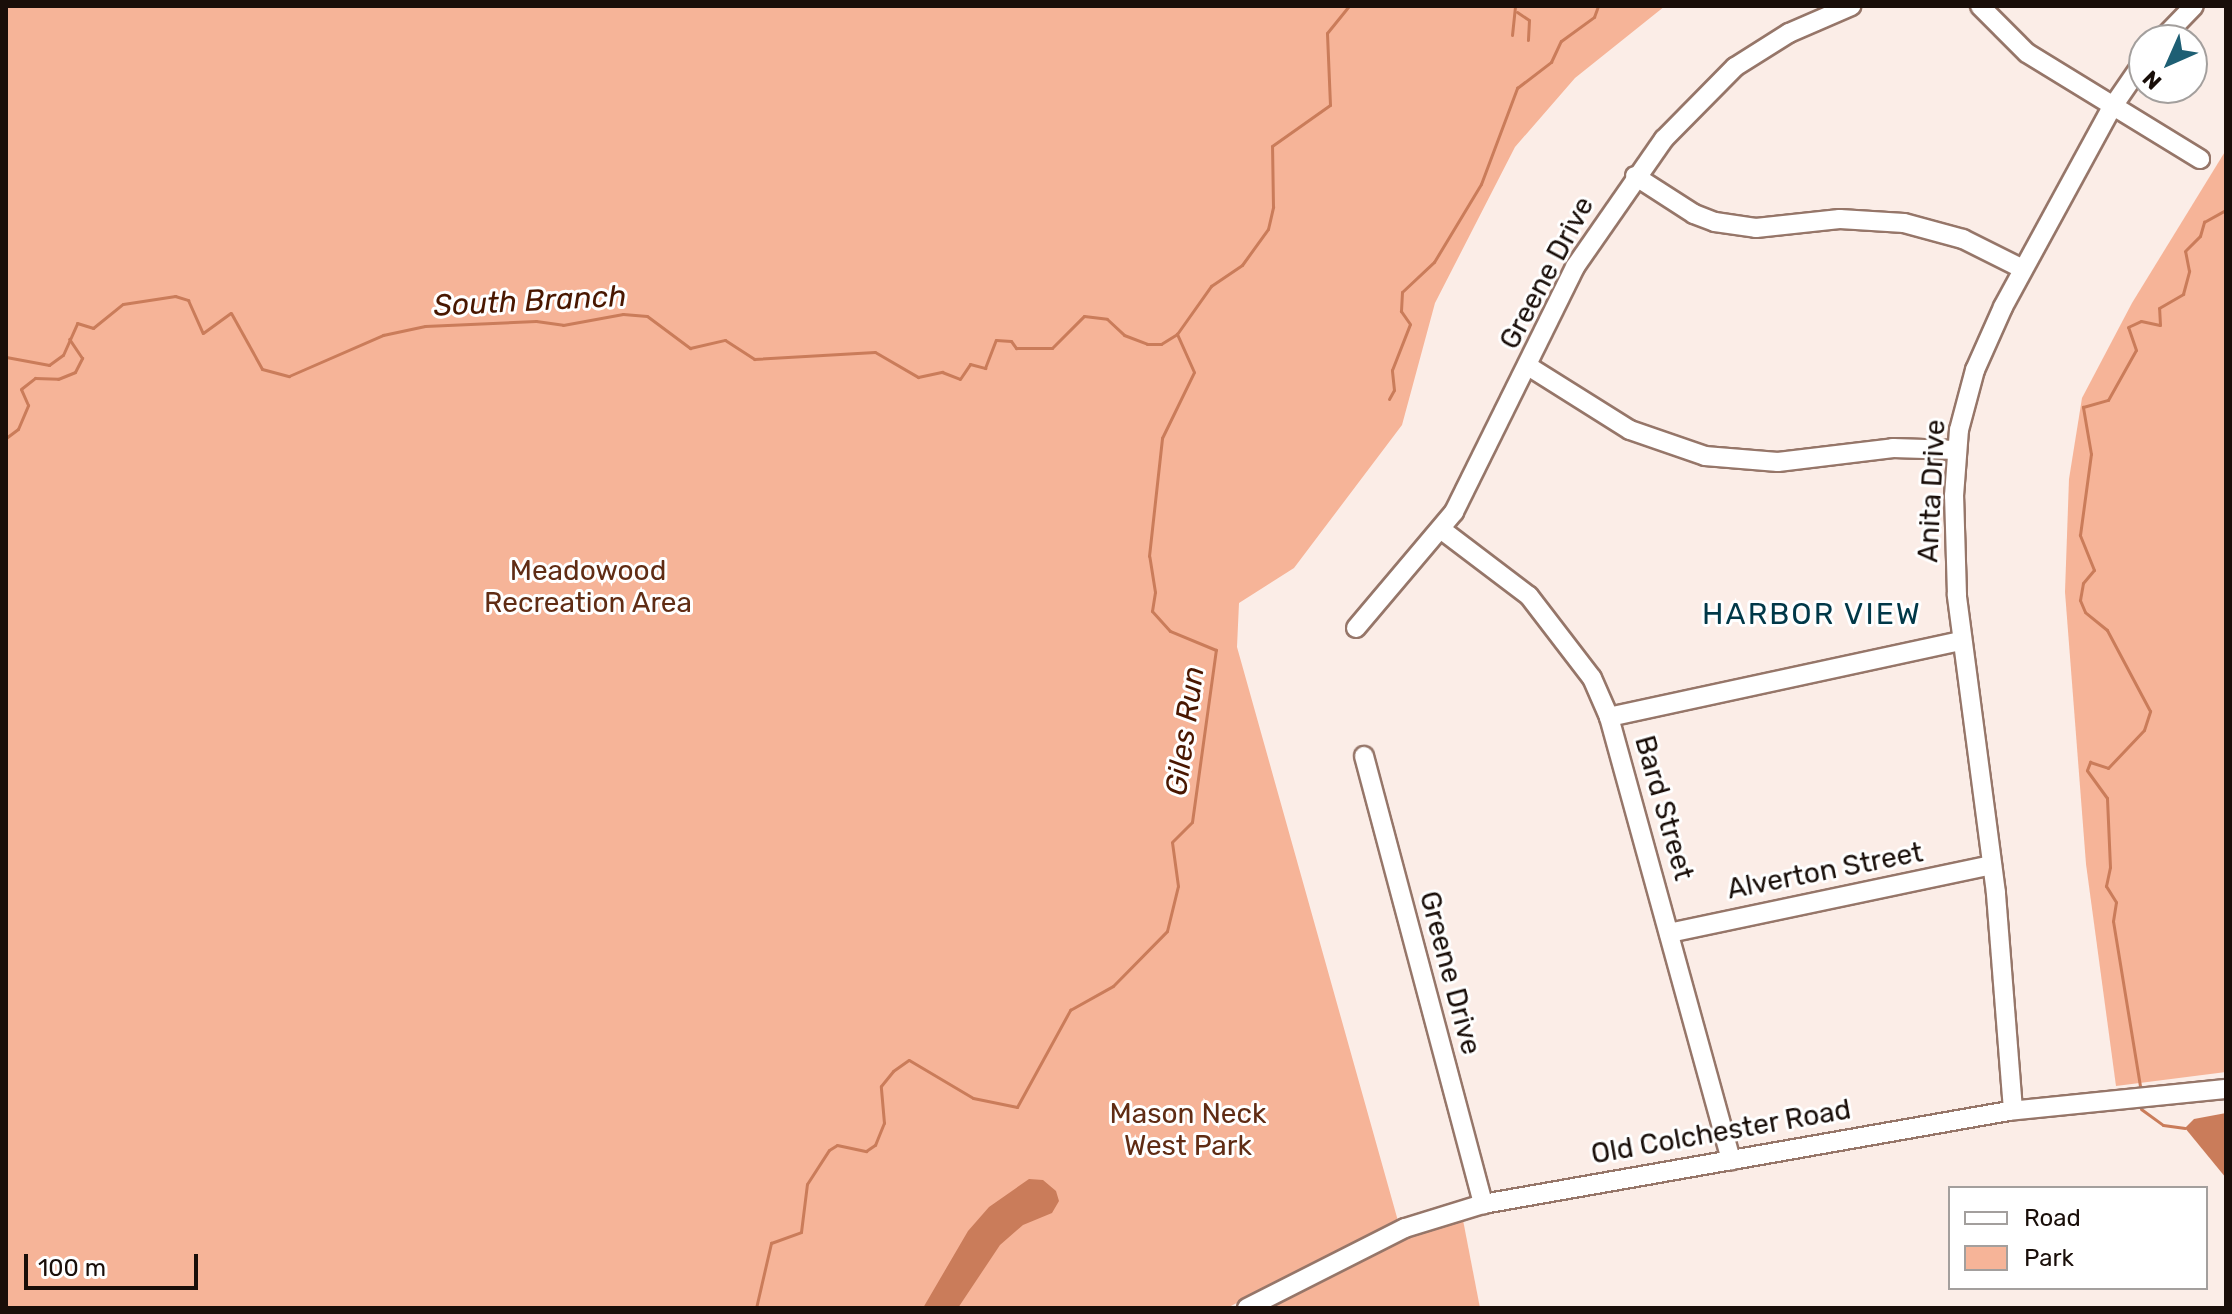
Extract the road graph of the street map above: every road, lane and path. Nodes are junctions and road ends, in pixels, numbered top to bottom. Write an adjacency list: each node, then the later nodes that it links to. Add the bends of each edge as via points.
1 (1851, 6): 8 (street, Greene Drive, via 1789,33 1735,67 1684,115)
2 (1980, 6): 6 (street, via 2020,48)
3 (2194, 6): 4 (street)
4 (2177, 24)
5 (2128, 84): 6 (street, Anita Drive)
6 (2111, 109): 7 (street); 9 (street, Anita Drive)
7 (2200, 159)
8 (1635, 176): 9 (street, via 1715,222 1756,228 1840,219 1904,223 1974,243); 10 (street, Greene Drive, via 1575,267)
9 (2023, 269): 11 (street, Anita Drive, via 1979,361)
10 (1528, 366): 11 (street, via 1630,430 1705,456 1778,462 1893,448); 12 (street, Greene Drive, via 1477,473)
11 (1957, 450): 14 (street, Anita Drive, via 1954,540)
12 (1442, 530): 13 (street, Greene Drive); 15 (street, Bard Street, via 1546,614 1592,678)
13 (1356, 628)
14 (1961, 641): 15 (street); 17 (street, Anita Drive)
15 (1609, 717): 18 (street, Bard Street)
16 (1364, 756): 22 (street, Greene Drive)
17 (1992, 865): 18 (street, Alverton Street); 20 (street, Anita Drive)
18 (1669, 933): 21 (street, Bard Street)
19 (2226, 1089): 20 (street, Old Colchester Road)
20 (2013, 1110): 21 (street, Old Colchester Road)
21 (1731, 1161): 22 (street, Old Colchester Road)
22 (1483, 1204): 23 (street, Old Colchester Road, via 1405,1228)
23 (1247, 1308)

